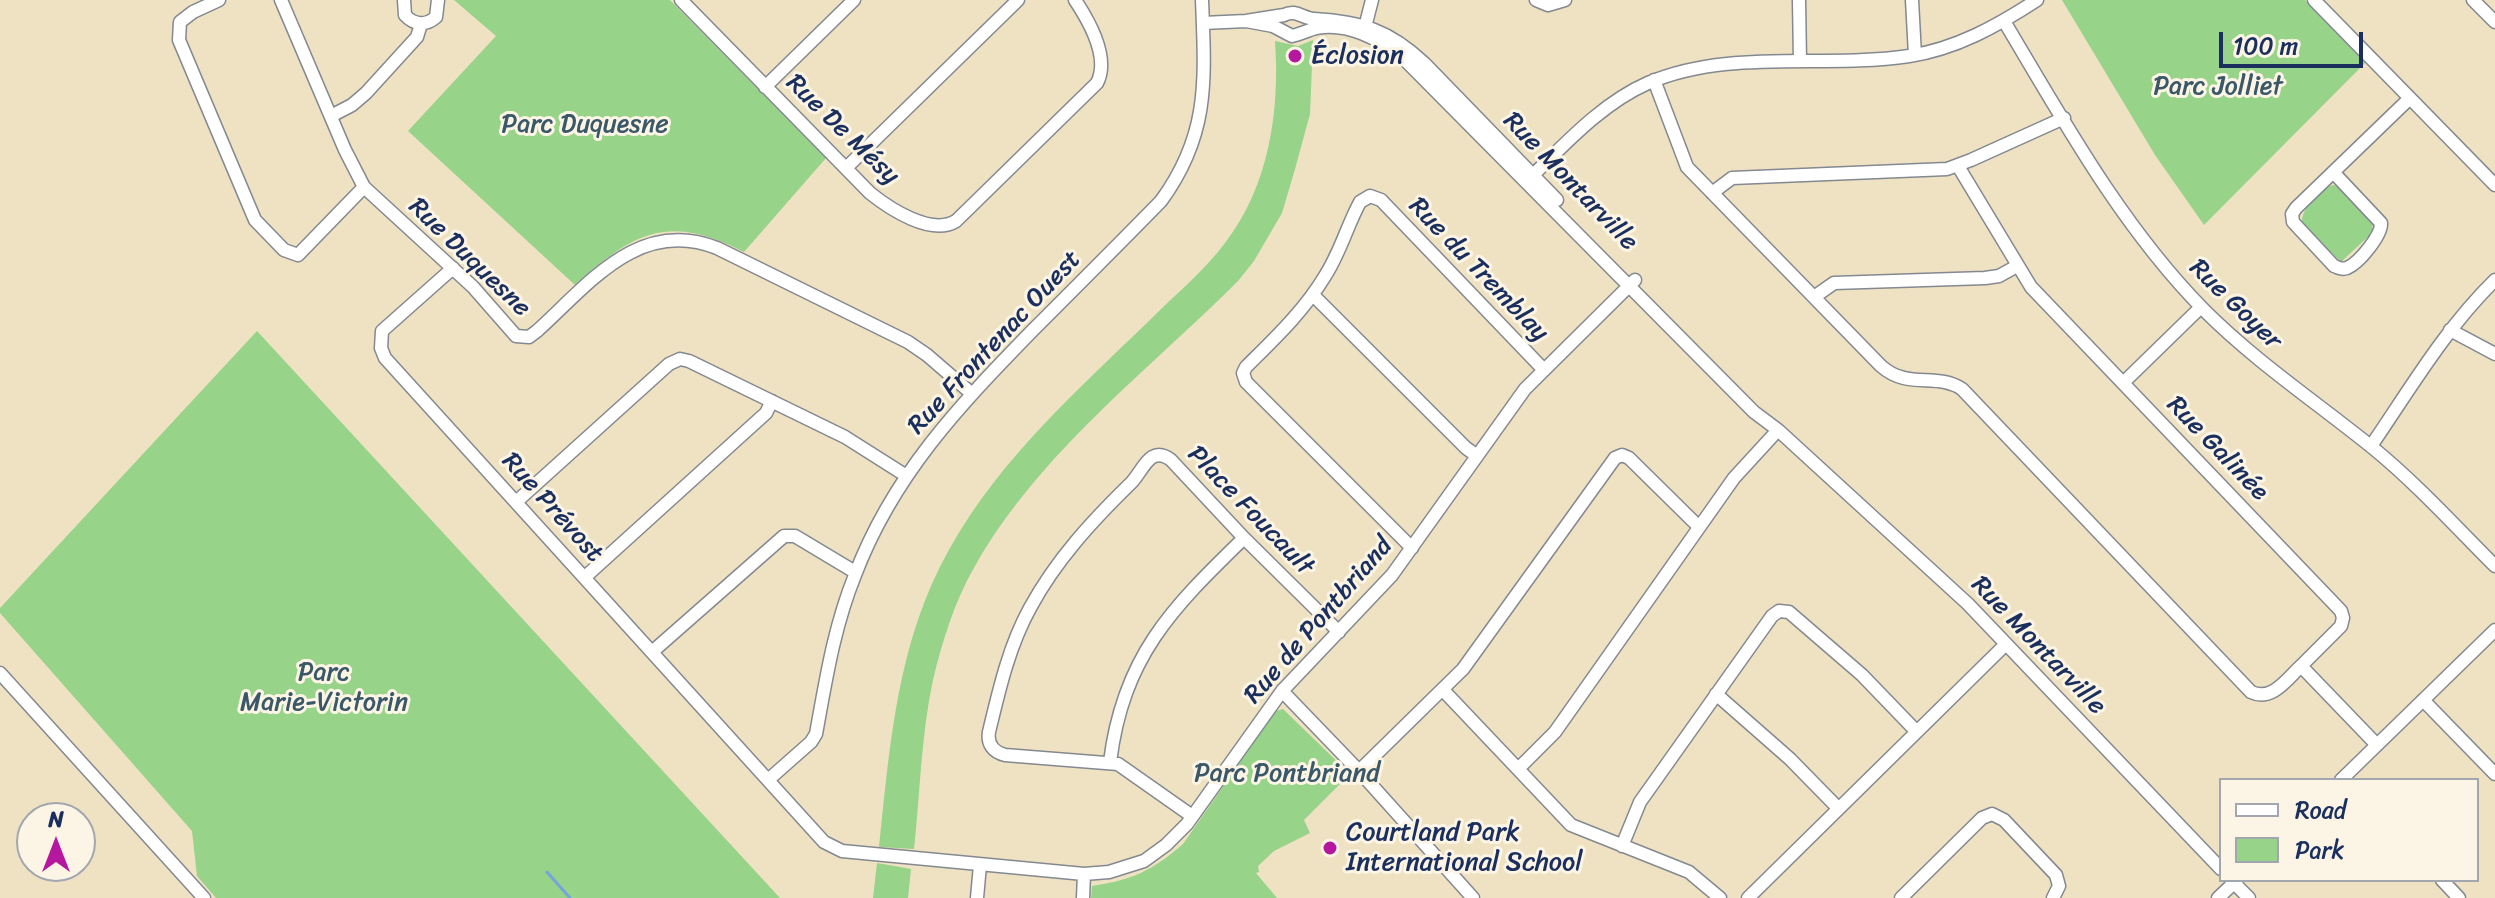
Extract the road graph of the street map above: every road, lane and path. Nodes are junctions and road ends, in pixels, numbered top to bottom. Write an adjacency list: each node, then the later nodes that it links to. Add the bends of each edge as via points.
1 (219, 0): 42 (street, via 180,22 179,40 255,220 284,250 298,255)
2 (281, 0): 35 (street, Rue Duquesne)
3 (404, 0): 26 (street, via 405,15)
4 (438, 0): 26 (street, via 436,17)
5 (854, 0): 33 (street)
6 (1018, 0): 38 (street)
7 (1075, 0): 38 (street, Rue De Mésy, via 1098,49 1099,80 956,221 936,225 907,215 876,198)
8 (1202, 0): 25 (street, Rue Frontenac Ouest)
9 (1287, 0): 20 (street)
10 (1295, 0): 21 (street)
11 (1372, 0): 28 (street)
12 (1536, 0): 13 (street, via 1548,5)
13 (1565, 0)
14 (1799, 0): 31 (street)
15 (1912, 0): 30 (street)
16 (2037, 0): 23 (street)
17 (2314, 0): 34 (street)
18 (2473, 0): 24 (street)
19 (685, 2): 33 (street, Rue De Mésy)
20 (1284, 15): 21 (street, Rue Montarville); 22 (street, Rue Montarville); 27 (street)
21 (1301, 15): 28 (street, Rue Montarville); 29 (street, via 1304,26)
22 (1246, 21): 25 (street, Rue Montarville); 27 (street, Rue Montarville)
23 (2004, 21): 30 (street); 36 (street, Rue Goyer)
24 (2495, 22)
25 (1203, 23): 55 (street, Rue Frontenac Ouest, via 1202,114 1173,186)
26 (421, 24): 35 (street, via 417,37 366,93)
27 (1282, 30): 29 (street, Rue Montarville)
28 (1364, 30): 29 (street, Rue Montarville, via 1324,28); 40 (street, Rue Montarville, via 1402,57)
29 (1297, 35)
30 (1915, 55): 31 (street)
31 (1800, 61): 32 (street, via 1717,65)
32 (1654, 80): 40 (street, via 1607,108); 43 (street, via 1684,161)
33 (765, 87): 38 (street, Rue De Mésy)
34 (2410, 98): 39 (street); 41 (street)
35 (331, 116): 42 (street, Rue Duquesne)
36 (2064, 118): 37 (street); 50 (street, Rue Goyer, via 2120,209)
37 (1958, 166): 43 (street, via 1732,178); 44 (street, Rue Galinée)
38 (846, 168)
39 (2333, 172): 39 (street, via 2292,214 2293,222 2342,269 2382,230)
40 (1530, 178): 47 (street, Rue Montarville)
41 (2495, 185)
42 (364, 187): 45 (street, Rue Duquesne)
43 (1712, 193): 49 (street)
44 (2017, 266): 49 (street, via 1990,278 1834,283); 54 (street, Rue Galinée)
45 (453, 268): 55 (street, Rue Duquesne, via 522,338 633,251 666,240 700,242 908,342); 61 (street, Rue Prévost, via 386,326 381,348)
46 (2495, 280): 51 (street)
47 (1632, 282): 53 (street, Rue de Pontbriand); 57 (street, Rue Montarville)
48 (1313, 295): 53 (street, Rue du Tremblay, via 1358,204 1375,197); 59 (street); 64 (street, Rue du Tremblay, via 1246,367 1244,379)
49 (1814, 297): 72 (street, via 1887,371 1911,381 1952,383 1974,401 2251,692 2269,694)
50 (2201, 307): 54 (street); 58 (street, Rue Goyer, via 2247,352)
51 (2450, 330): 52 (street); 58 (street)
52 (2495, 354)
53 (1543, 369): 59 (street, Rue de Pontbriand)
54 (2123, 383): 72 (street, Rue Galinée, via 2343,613 2341,626)
55 (971, 393): 60 (street, Rue Frontenac Ouest)
56 (772, 401): 60 (street); 61 (street, via 689,361 674,361); 67 (street, via 766,413)
57 (1778, 430): 62 (street, via 1741,469); 70 (street, Rue Montarville, via 1945,581)
58 (2371, 446): 65 (street, Rue Goyer)
59 (1476, 455): 64 (street, Rue de Pontbriand)
60 (905, 475): 66 (street, Rue Frontenac Ouest)
61 (516, 502): 67 (street, Rue Prévost)
62 (1699, 527): 74 (street, via 1629,458 1615,458); 81 (street, via 1555,732)
63 (1244, 538): 69 (street, Place Foucault); 80 (street, via 1170,613 1143,653 1123,698); 80 (street, Place Foucault, via 1167,457 1153,455 1090,523 1029,609 998,695 990,745 1005,755)
64 (1412, 548): 69 (street, Rue de Pontbriand)
65 (2495, 566)
66 (855, 572): 71 (street, via 795,536 784,536); 85 (street, Rue Frontenac Ouest, via 830,654 816,734)
67 (585, 577): 71 (street, Rue Prévost)
68 (2495, 630): 77 (street)
69 (1339, 632): 75 (street, Rue de Pontbriand)
70 (2006, 644): 78 (street); 90 (street, Rue Montarville)
71 (652, 652): 85 (street, Rue Prévost)
72 (2301, 666): 79 (street)
73 (0, 673): 95 (street)
74 (1443, 690): 81 (street); 82 (street)
75 (1282, 691): 82 (street); 87 (street, Rue de Pontbriand)
76 (1716, 694): 78 (street, via 1772,616 1784,610 1862,675); 86 (street); 88 (street, via 1640,802)
77 (2423, 700): 79 (street); 83 (street)
78 (1916, 731): 86 (street)
79 (2377, 745): 84 (street)
80 (1110, 762): 87 (street, Place Foucault)
81 (1518, 769): 88 (street, via 1571,825)
82 (1359, 771): 98 (street)
83 (2495, 774)
84 (2345, 778)
85 (768, 780): 89 (street, Rue de Pontbriand, via 835,850)
86 (1838, 808): 100 (street)
87 (1192, 816): 91 (street, Rue de Pontbriand, via 1144,861)
88 (1622, 846): 99 (street, via 1693,875)
89 (980, 865): 91 (street, Rue de Pontbriand); 96 (street)
90 (2219, 867)
91 (1084, 874): 97 (street)
92 (2233, 882): 103 (street)
93 (2235, 882): 104 (street)
94 (2444, 882): 105 (street)
95 (204, 898)
96 (977, 898)
97 (1083, 898)
98 (1473, 898)
99 (1720, 898)
100 (1748, 898)
101 (1901, 898): 102 (street, via 1992,814 2056,875 2059,889)
102 (2053, 898)
103 (2218, 898)
104 (2249, 898)
105 (2459, 898)

